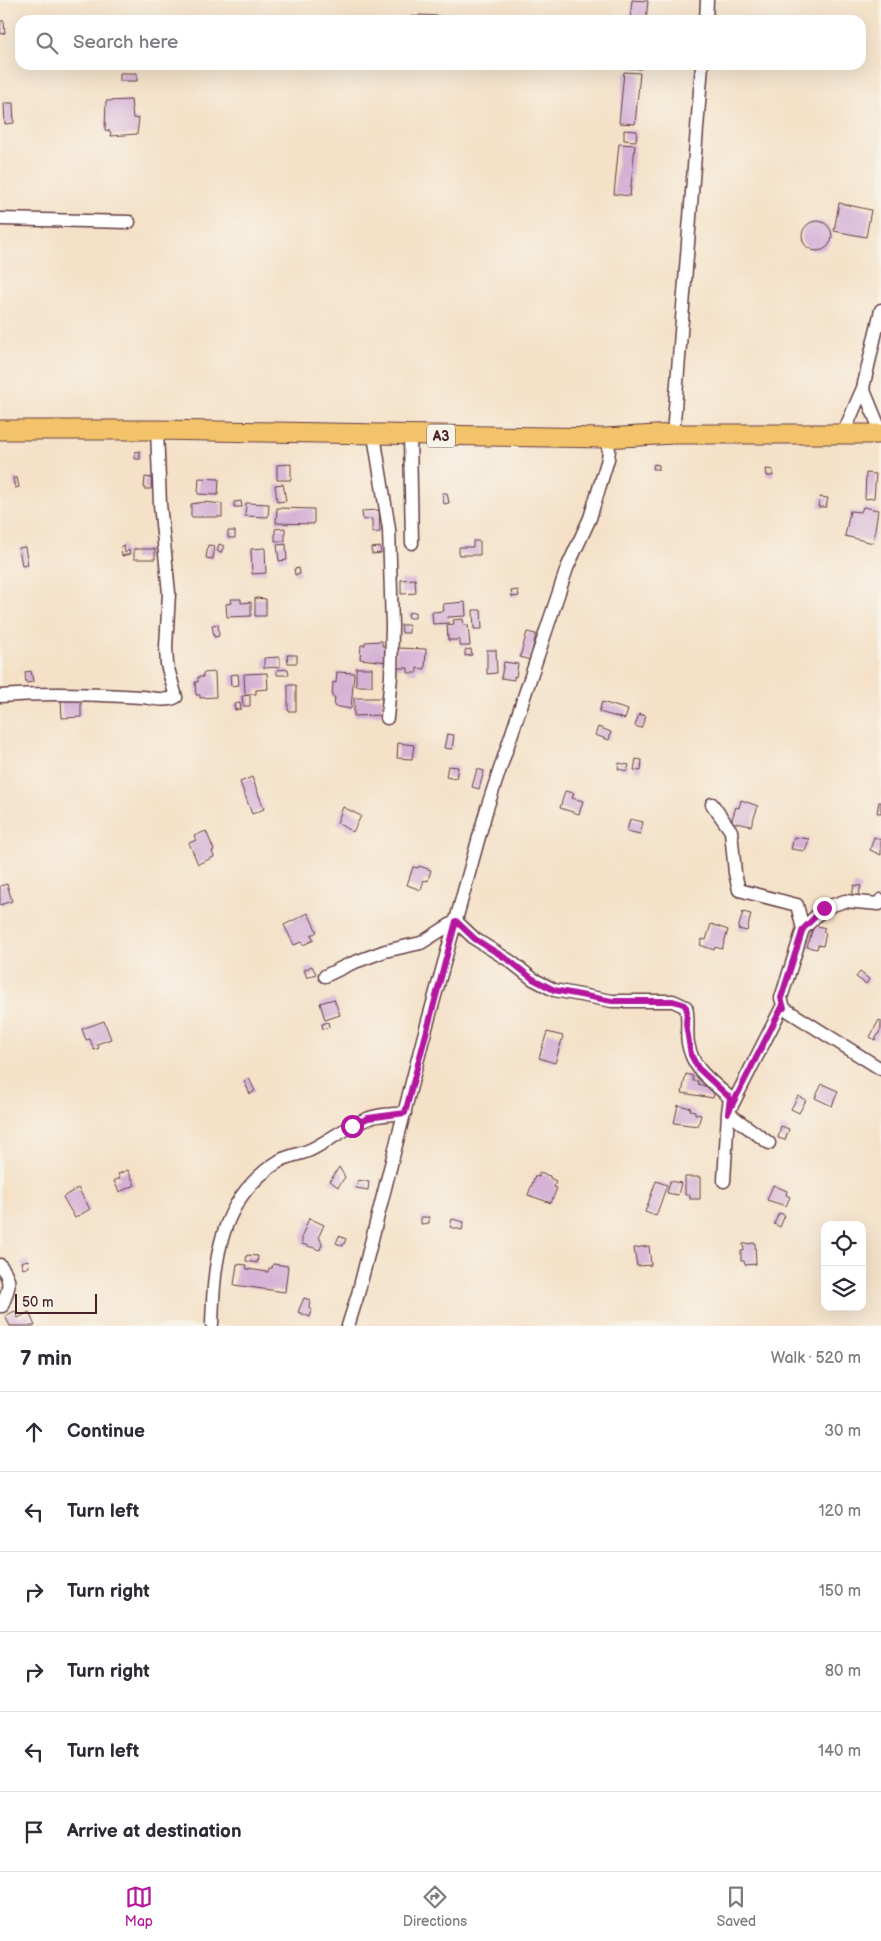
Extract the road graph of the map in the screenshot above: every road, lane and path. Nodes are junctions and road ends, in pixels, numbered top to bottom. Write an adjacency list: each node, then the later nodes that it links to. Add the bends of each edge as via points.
1 (707, 0): 2 (street)
2 (706, 15)
3 (702, 70): 11 (street)
4 (0, 220): 5 (street)
5 (129, 222)
6 (881, 310): 7 (street)
7 (863, 388): 10 (street); 12 (street)
8 (0, 430): 9 (highway, A3)
9 (157, 430): 13 (highway, A3); 17 (street, via 168,593 167,665 176,697 161,699 105,694)
10 (881, 433): 12 (highway, A3)
11 (673, 434): 12 (highway, A3); 15 (highway, A3)
12 (843, 434)
13 (374, 435): 14 (highway, A3); 18 (street, via 389,529 392,626)
14 (410, 436): 15 (highway, A3); 16 (street)
15 (605, 438): 21 (street, via 608,459 590,518 567,568 537,656 487,808)
16 (412, 543)
17 (0, 696)
18 (387, 718)
19 (712, 804): 22 (street, via 731,831 739,890 797,906)
20 (881, 900): 22 (street, via 879,904 845,901 824,908)
21 (456, 921): 23 (street, via 420,943 385,950); 26 (street); 27 (street, via 475,939 554,990 612,1001 673,1001 683,1004 687,1012 691,1055 698,1068 730,1098)
22 (803, 929): 24 (street, via 781,998)
23 (325, 976)
24 (784, 1008): 25 (street); 27 (street)
25 (881, 1069)
26 (405, 1113): 32 (street, via 368,1118 312,1149 282,1160 237,1201 219,1244); 33 (street)
27 (728, 1113): 28 (street); 29 (street)
28 (770, 1143)
29 (724, 1181)
30 (0, 1265): 31 (street, via 8,1275 9,1288)
31 (0, 1306)
32 (212, 1324)
33 (348, 1326)

